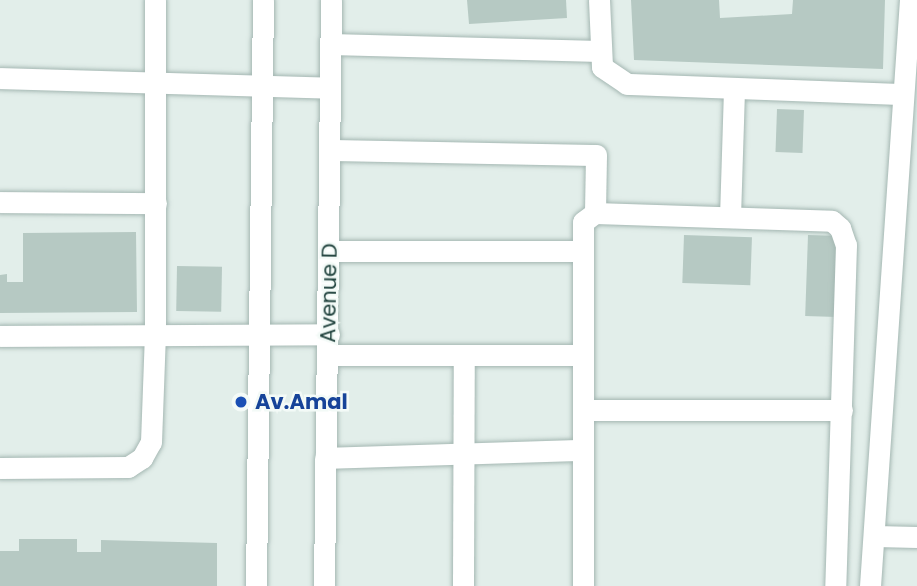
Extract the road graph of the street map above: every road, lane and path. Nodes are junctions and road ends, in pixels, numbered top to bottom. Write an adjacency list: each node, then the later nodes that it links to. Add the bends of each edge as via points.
1 (155, 0): 9 (street)
2 (263, 0): 10 (street)
3 (331, 0): 6 (street, Avenue D)
4 (599, 0): 7 (street)
5 (910, 0): 13 (street)
6 (331, 44): 7 (street); 11 (street, Avenue D)
7 (599, 51): 12 (street, via 601,67 627,83)
8 (0, 78): 9 (street)
9 (156, 83): 10 (street); 16 (street)
10 (263, 87): 11 (street); 23 (street)
11 (329, 88): 14 (street, Avenue D)
12 (734, 89): 13 (street); 18 (street)
13 (903, 93): 33 (street)
14 (330, 150): 17 (street, via 596,155); 19 (street, Avenue D)
15 (0, 202): 16 (street)
16 (156, 203): 21 (street)
17 (596, 212): 18 (street); 20 (street, via 583,222)
18 (730, 217): 28 (street, via 832,221 840,228 846,246)
19 (329, 251): 20 (street); 24 (street, Avenue D)
20 (583, 251): 26 (street)
21 (155, 333): 22 (street); 23 (street); 32 (street, via 153,432 135,464)
22 (0, 336)
23 (261, 337): 24 (street); 35 (street)
24 (329, 344): 25 (street); 31 (street, Avenue D)
25 (464, 355): 26 (street); 30 (street)
26 (583, 355): 27 (street)
27 (583, 410): 28 (street); 29 (street)
28 (842, 411): 39 (street)
29 (583, 450): 30 (street); 38 (street)
30 (463, 453): 31 (street); 37 (street)
31 (325, 458): 36 (street, Avenue D)
32 (0, 468)
33 (874, 536): 34 (street); 40 (street)
34 (917, 537)
35 (256, 586)
36 (324, 586)
37 (463, 586)
38 (583, 586)
39 (835, 586)
40 (870, 586)

